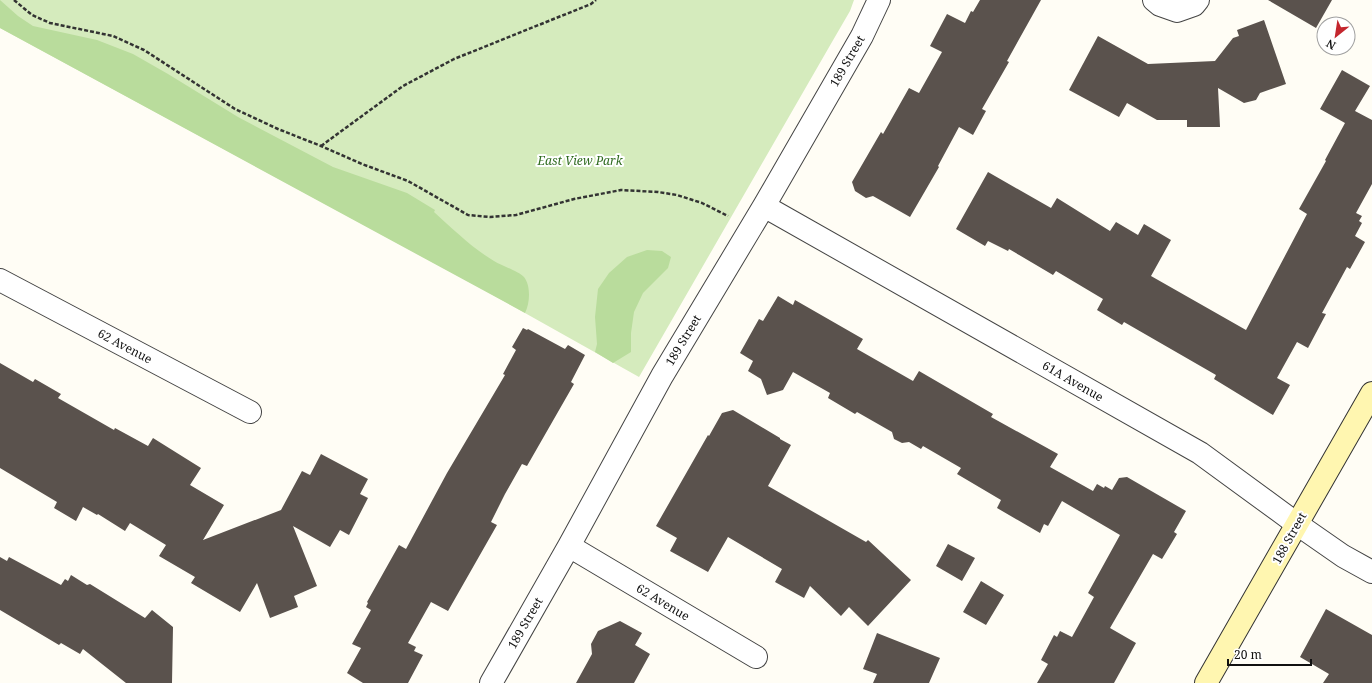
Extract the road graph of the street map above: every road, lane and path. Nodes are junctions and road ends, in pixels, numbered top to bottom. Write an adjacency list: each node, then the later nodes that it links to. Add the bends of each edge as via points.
1 (14, 0): 6 (path, via 32,15 50,23 113,36 144,50 235,109)
2 (596, 0): 6 (path, via 454,59 403,86)
3 (878, 0): 7 (street, 189 Street, via 862,36)
4 (1154, 0): 5 (street, via 1177,11 1194,5)
5 (1198, 0)
6 (321, 146): 8 (path, via 408,181 468,215 516,215 574,199 621,190 677,195 702,203)
7 (764, 206): 12 (street, 61A Avenue, via 1200,453); 13 (street, 189 Street, via 662,376)
8 (728, 216)
9 (0, 280): 11 (street, 62 Avenue)
10 (1372, 393): 12 (street, 188 Street)
11 (250, 412)
12 (1297, 524): 14 (street, 61A Avenue, via 1343,556); 17 (street, 188 Street)
13 (569, 546): 15 (street, 62 Avenue); 16 (street, 189 Street)
14 (1372, 572)
15 (756, 657)
16 (491, 683)
17 (1206, 683)

